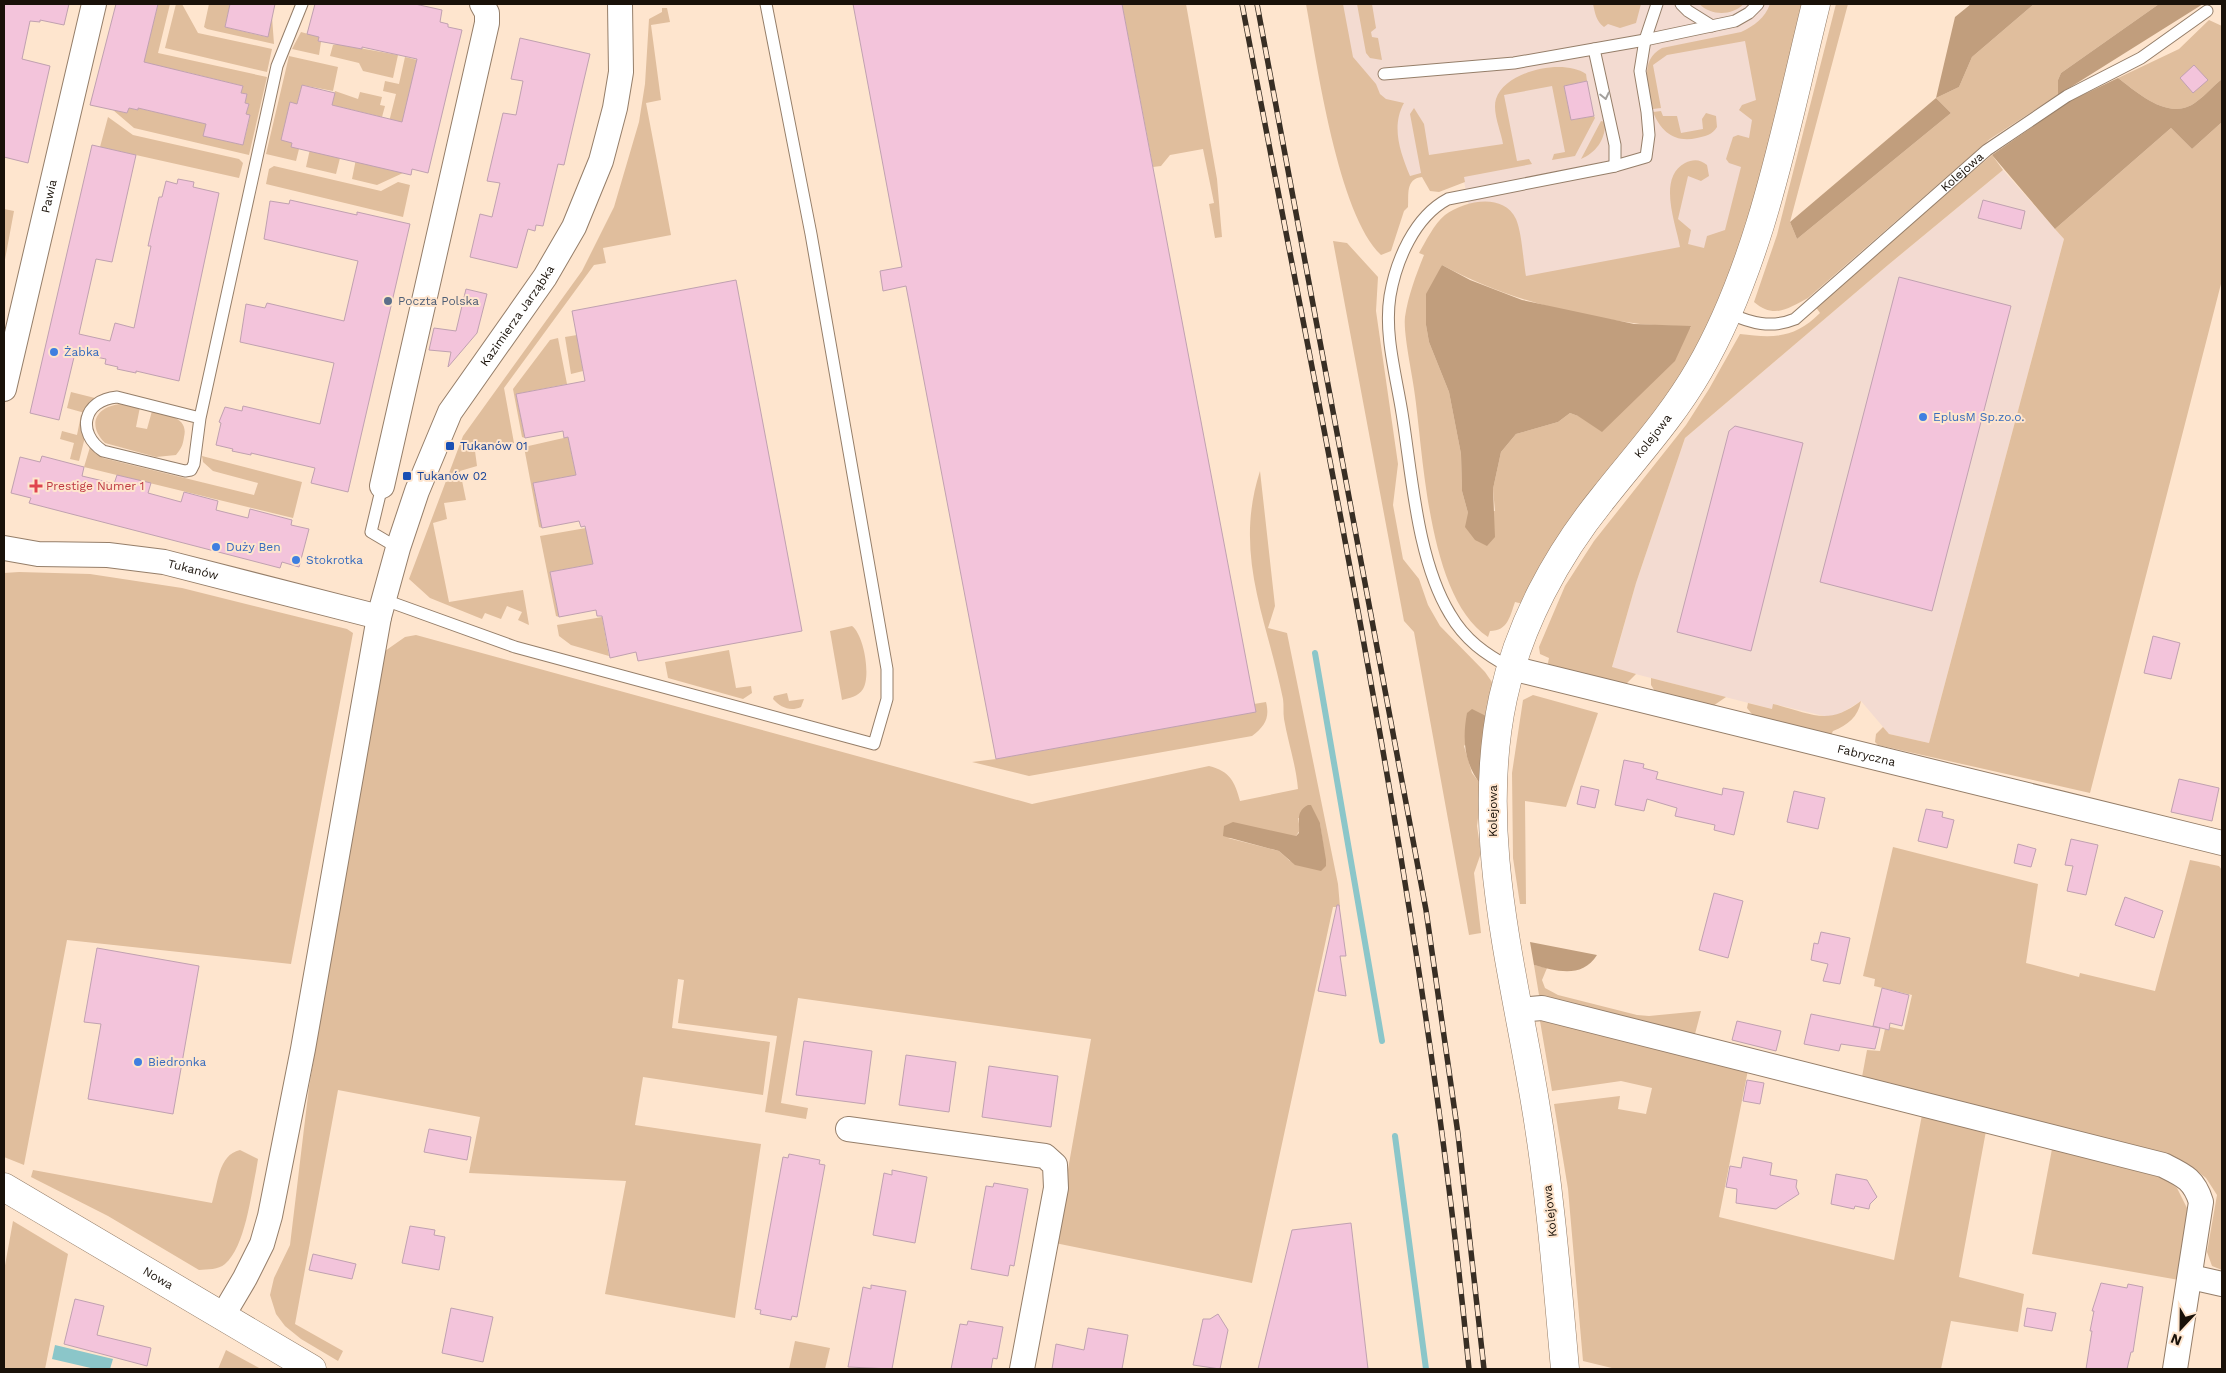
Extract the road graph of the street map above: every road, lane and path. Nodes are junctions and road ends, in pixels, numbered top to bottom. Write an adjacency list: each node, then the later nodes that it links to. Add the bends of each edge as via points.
1 (94, 4): 17 (street, Pawia)
2 (302, 4): 18 (lane, via 277,66)
3 (482, 4): 19 (street, via 487,13 487,23)
4 (620, 4): 21 (street, Kazimierza Jarząbka, via 620,72 616,108 601,161 574,227 545,277 450,412 420,482)
5 (766, 4): 22 (lane, via 811,234 886,664 887,699 874,744)
6 (1657, 4): 12 (lane)
7 (1681, 4): 11 (lane)
8 (1758, 4): 11 (lane, via 1735,21)
9 (1816, 4): 16 (street, Kolejowa, via 1760,225)
10 (2207, 10): 16 (lane, Kolejowa, via 2141,58 2068,96 1987,150 1795,319 1781,325 1768,325)
11 (1712, 26): 12 (lane)
12 (1645, 40): 13 (lane); 15 (lane, via 1640,71 1649,135 1646,157)
13 (1594, 49): 14 (lane, via 1514,63); 15 (lane, one-way to 15, via 1615,145)
14 (1384, 74)
15 (1615, 166): 23 (lane, via 1448,199 1436,207 1417,229 1394,273 1389,329 1430,572 1450,614 1467,639)
16 (1728, 313): 23 (street, Kolejowa, via 1670,415 1569,543 1537,602)
17 (4, 390)
18 (200, 418): 18 (lane, via 194,464 191,470 185,471 103,451 93,444 86,423 94,404 105,398 117,397)
19 (382, 486): 21 (lane, via 371,532)
20 (4, 548): 22 (street, Tukanów, via 38,554 108,554 157,560)
21 (398, 548): 22 (street, Kazimierza Jarząbka)
22 (380, 608): 30 (street, Kazimierza Jarząbka, via 303,1049 270,1216 262,1244)
23 (1511, 668): 24 (street, Fabryczna); 25 (street, Kolejowa, via 1494,751 1492,827 1494,861)
24 (2222, 843)
25 (1519, 1010): 28 (street, via 1542,1008 2163,1165 2186,1177 2197,1190 2201,1202); 33 (street, Kolejowa, via 1544,1158)
26 (848, 1129): 32 (street, via 1045,1156 1055,1165 1056,1188)
27 (4, 1187): 30 (street, Nowa)
28 (2191, 1278): 29 (street); 34 (street)
29 (2222, 1284)
30 (222, 1317): 31 (street, Nowa)
31 (312, 1369)
32 (1022, 1369)
33 (1564, 1369)
34 (2175, 1369)

